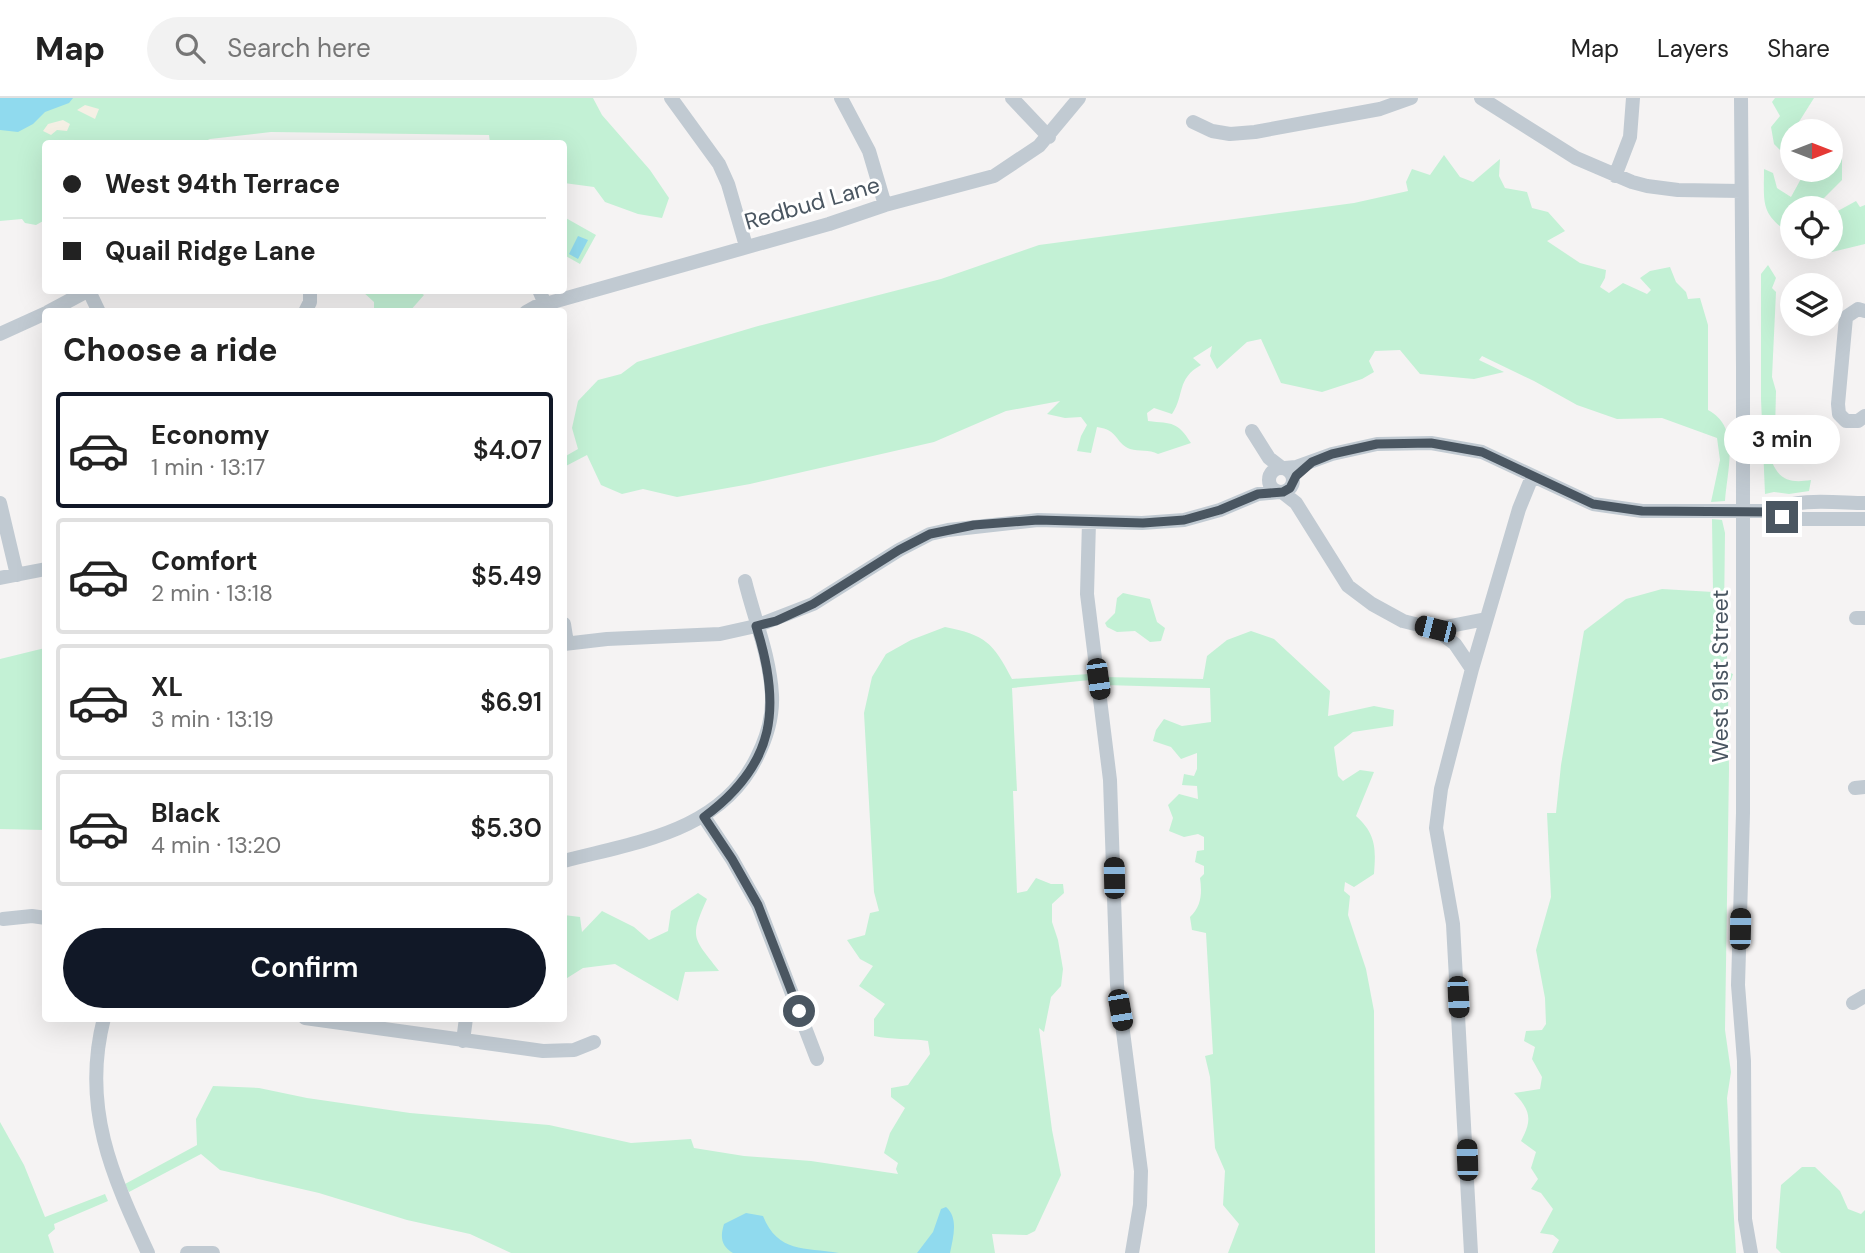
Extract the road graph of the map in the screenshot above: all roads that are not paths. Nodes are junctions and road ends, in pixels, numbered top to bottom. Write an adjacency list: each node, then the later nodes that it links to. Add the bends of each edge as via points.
1 (671, 98): 14 (street, via 719,164)
2 (841, 98): 13 (street, via 869,151)
3 (1012, 98): 10 (street)
4 (1079, 98): 10 (street, Redbud Lane)
5 (1411, 98): 9 (street, via 1380,109 1255,132 1230,134)
6 (1481, 98): 11 (street, via 1576,158)
7 (1633, 98): 11 (street, via 1630,137)
8 (1741, 98): 12 (street, West 91st Street)
9 (1193, 122)
10 (1049, 137): 13 (street, Redbud Lane, via 994,176)
11 (1615, 176): 12 (street, via 1678,190)
12 (1741, 191): 30 (street, West 91st Street)
13 (885, 205): 14 (street, Redbud Lane)
14 (746, 246): 15 (street, Redbud Lane, via 670,270)
15 (567, 292)
16 (83, 294): 17 (street)
17 (55, 308)
18 (1865, 311): 21 (street, via 1858,309 1846,317 1838,404 1846,421)
19 (42, 314): 20 (street)
20 (0, 334)
21 (1865, 416)
22 (1252, 431): 24 (street)
23 (1312, 462): 24 (street); 25 (street, via 1377,444 1431,443 1482,452); 26 (street)
24 (1277, 472): 26 (street, via 1291,473); 26 (street, via 1270,485); 27 (street)
25 (1532, 477): 30 (street, via 1593,504 1642,511); 38 (street)
26 (1287, 487): 27 (street); 40 (street, via 1348,586 1403,621)
27 (1258, 494): 33 (street, via 1184,520)
28 (0, 503): 35 (street)
29 (1865, 503): 31 (street, via 1797,503)
30 (1742, 511): 31 (street); 58 (street, West 91st Street, via 1738,985 1744,1061 1745,1219)
31 (1774, 512): 32 (street, via 1791,519)
32 (1865, 519)
33 (1089, 522): 39 (street, via 1002,522 930,534 813,604); 56 (street, via 1087,594 1110,780 1117,985 1141,1171)
34 (42, 570): 35 (street)
35 (17, 575): 36 (street)
36 (0, 578)
37 (745, 581): 39 (street)
38 (1486, 619): 40 (street); 42 (street)
39 (756, 626): 41 (street, via 720,634); 43 (street, via 772,695 769,724 760,752 743,780)
40 (1435, 629): 42 (street, via 1455,644)
41 (567, 643)
42 (1472, 669): 57 (street, via 1441,789 1436,828 1453,923)
43 (704, 817): 44 (street, via 660,836); 52 (street, via 758,905)
44 (567, 860)
45 (42, 917): 46 (street)
46 (3, 919)
47 (103, 1022): 53 (street, via 96,1080 102,1138 117,1185)
48 (332, 1022): 50 (street)
49 (465, 1022): 50 (street)
50 (463, 1041): 51 (street, via 558,1052)
51 (594, 1042)
52 (817, 1059)
53 (148, 1253)
54 (187, 1253): 55 (street)
55 (213, 1253)
56 (1132, 1253)
57 (1471, 1253)
58 (1751, 1253)

